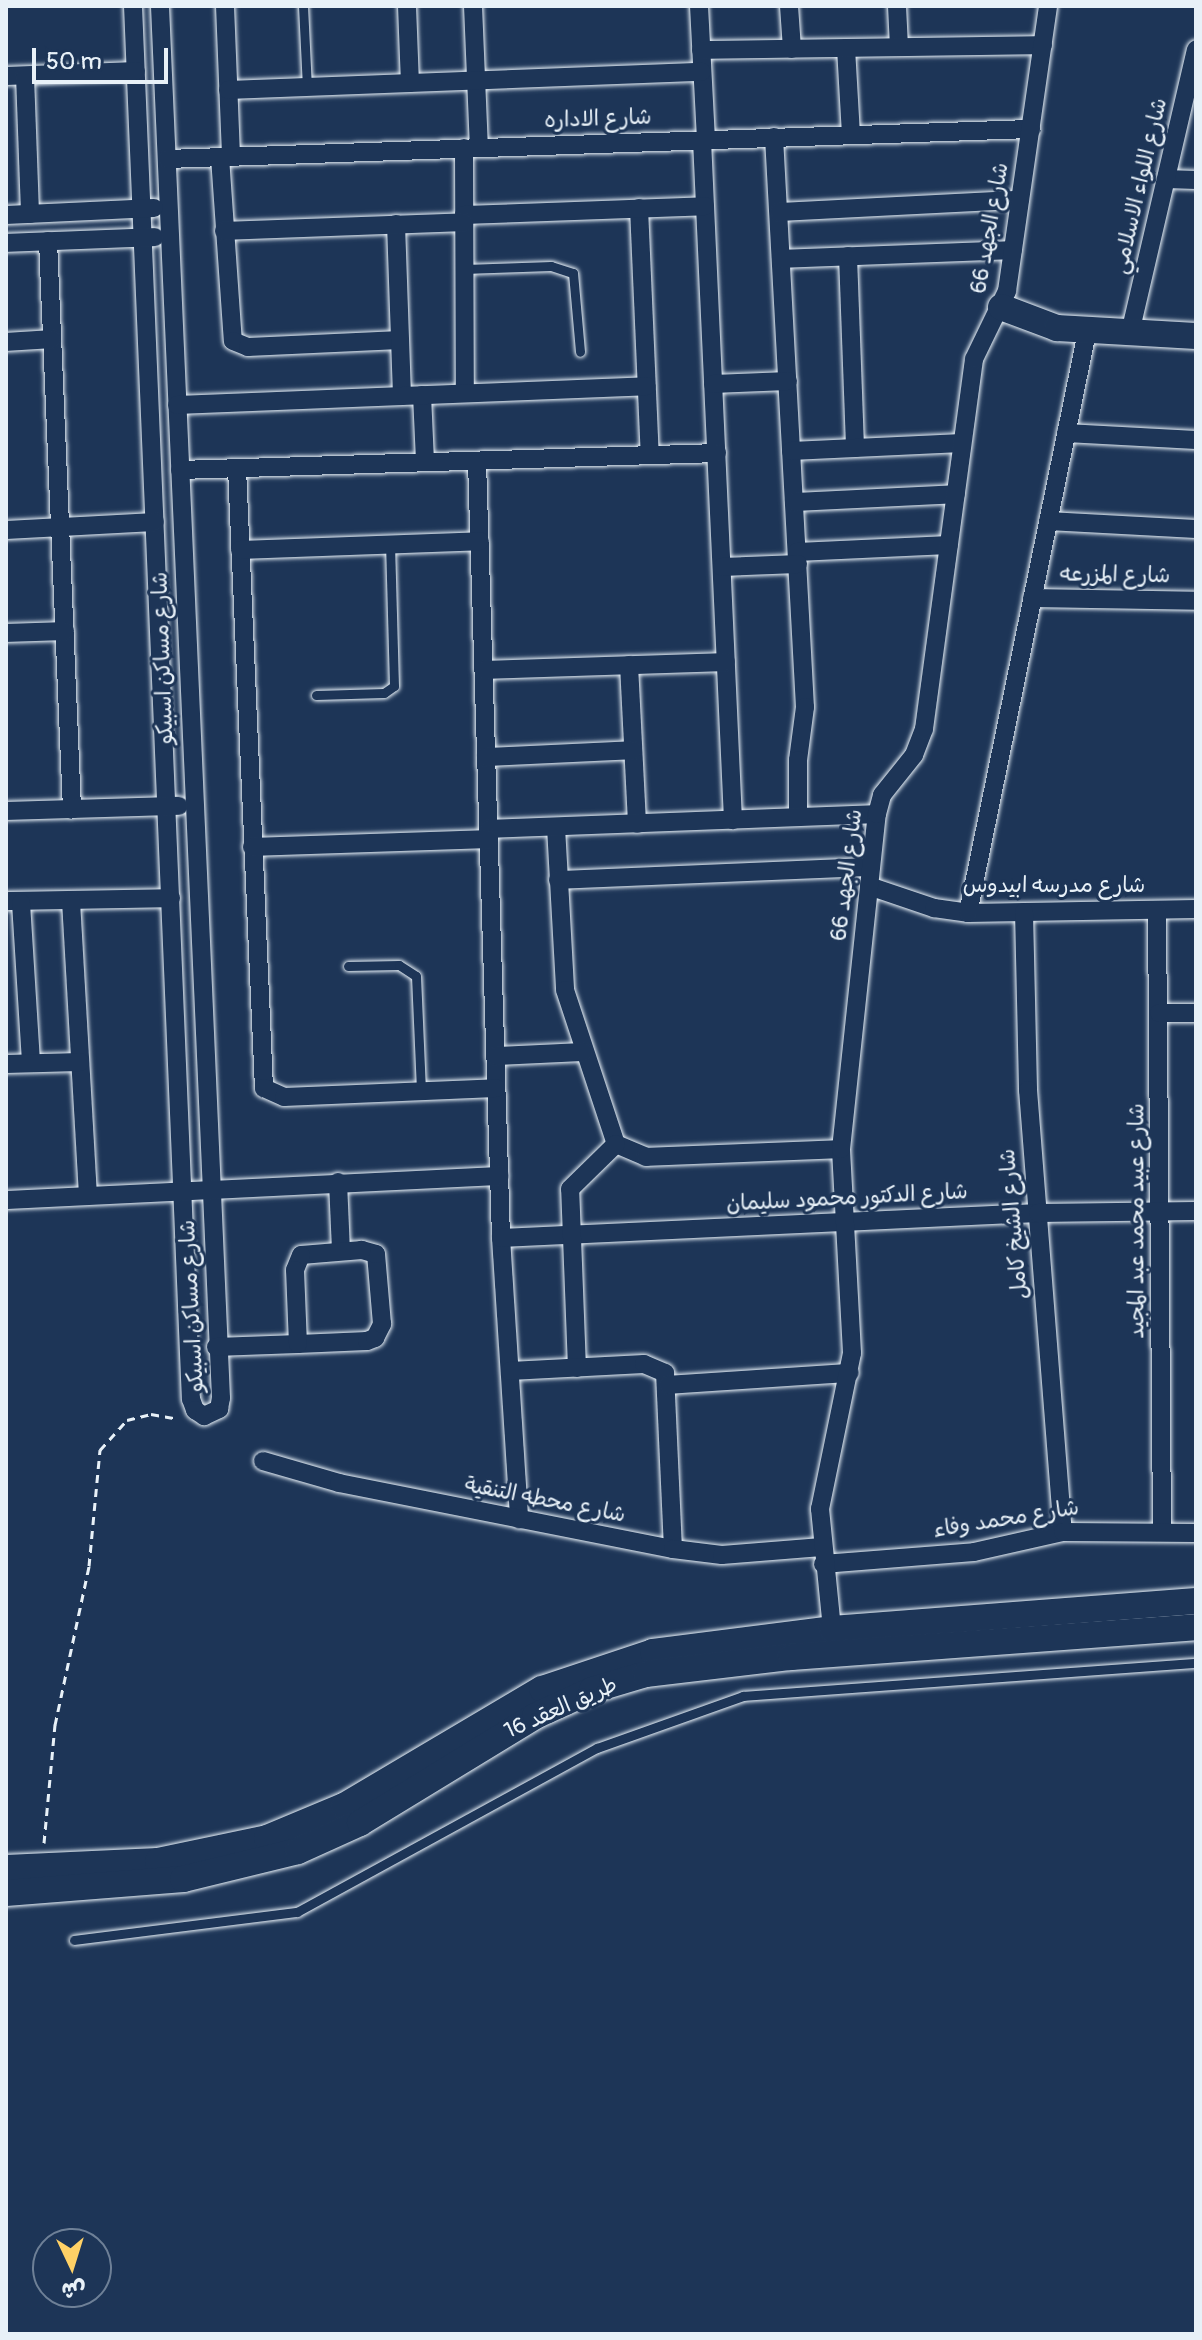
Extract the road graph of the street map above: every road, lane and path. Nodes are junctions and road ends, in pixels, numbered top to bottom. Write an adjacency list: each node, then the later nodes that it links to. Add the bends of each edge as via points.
1 (133, 6): 17 (street, شارع مساكن اسبيكو)
2 (160, 6): 30 (street, شارع مساكن اسبيكو)
3 (225, 6): 23 (street)
4 (303, 6): 22 (lane)
5 (407, 6): 21 (street)
6 (473, 6): 20 (street)
7 (699, 6): 15 (street)
8 (789, 6): 14 (street)
9 (897, 6): 12 (street)
10 (1048, 6): 11 (street, شارع الجهد 66)
11 (1043, 45): 12 (street); 24 (street, شارع الجهد 66)
12 (899, 47): 13 (street)
13 (846, 48): 14 (street); 25 (street)
14 (792, 49): 15 (street)
15 (701, 50): 18 (street)
16 (1196, 50): 31 (street, شارع اللواء الاسلامي)
17 (136, 71): 19 (street); 36 (street, شارع مساكن اسبيكو)
18 (702, 72): 20 (street); 27 (street)
19 (15, 76): 39 (street)
20 (477, 80): 21 (street); 28 (street)
21 (410, 83): 22 (street)
22 (307, 87): 23 (street)
23 (228, 90): 29 (street)
24 (1031, 129): 25 (street, شارع الاداره); 33 (street, شارع الجهد 66)
25 (851, 134): 26 (street, شارع الاداره)
26 (774, 137): 27 (street, شارع الاداره); 38 (street)
27 (704, 140): 28 (street, شارع الاداره); 34 (street)
28 (471, 148): 29 (street, شارع الاداره); 41 (street)
29 (226, 157): 30 (street, شارع الاداره); 43 (street)
30 (167, 159): 35 (street, شارع مساكن اسبيكو)
31 (1166, 179): 32 (street); 54 (street, شارع اللواء الاسلامي)
32 (1196, 180)
33 (1020, 200): 38 (street); 48 (street, شارع الجهد 66)
34 (705, 206): 37 (street); 61 (street)
35 (169, 207): 36 (street); 44 (street, شارع مساكن اسبيكو)
36 (142, 208): 39 (street); 45 (street, شارع مساكن اسبيكو)
37 (639, 208): 41 (street); 62 (street)
38 (779, 212): 50 (street)
39 (30, 214): 40 (street)
40 (6, 215)
41 (464, 218): 42 (street); 51 (street)
42 (396, 224): 43 (street); 57 (street)
43 (224, 231): 57 (street, via 230,332 239,346)
44 (170, 236): 45 (street); 66 (street, شارع مساكن اسبيكو)
45 (143, 237): 46 (street); 81 (street, شارع مساكن اسبيكو)
46 (48, 241): 47 (street); 56 (street)
47 (6, 243)
48 (1013, 250): 49 (street); 52 (street, شارع الجهد 66)
49 (848, 256): 50 (street); 70 (street)
50 (781, 259): 60 (street)
51 (464, 269): 59 (lane, via 551,266 573,273); 63 (street)
52 (1001, 307): 53 (street, via 1028,320); 69 (street, شارع الجهد 66, via 974,359)
53 (1087, 332): 54 (street); 67 (street)
54 (1130, 333): 55 (street)
55 (1196, 336)
56 (52, 339): 58 (street); 82 (street)
57 (400, 340): 65 (street)
58 (6, 342)
59 (580, 352)
60 (788, 381): 61 (street); 71 (street)
61 (713, 384): 72 (street)
62 (647, 386): 63 (street); 73 (street)
63 (465, 393): 64 (street)
64 (422, 395): 65 (street); 75 (street)
65 (402, 396): 66 (street)
66 (177, 405): 77 (street, شارع مساكن اسبيكو)
67 (1066, 433): 68 (street); 80 (street)
68 (1196, 440)
69 (962, 443): 70 (street); 78 (street, شارع الجهد 66)
70 (855, 448): 71 (street)
71 (791, 451): 79 (street)
72 (717, 453): 73 (street); 90 (street)
73 (650, 455): 74 (street)
74 (477, 461): 75 (street); 85 (street)
75 (425, 462): 76 (street)
76 (237, 468): 77 (street); 88 (street)
77 (180, 470): 101 (street, شارع مساكن اسبيكو)
78 (956, 494): 79 (street); 87 (street, شارع الجهد 66)
79 (794, 502): 89 (street)
80 (1048, 521): 83 (street); 91 (street)
81 (155, 522): 82 (street); 102 (street, شارع مساكن اسبيكو)
82 (61, 527): 84 (street); 93 (street)
83 (1196, 529)
84 (6, 530)
85 (480, 541): 86 (street); 97 (street)
86 (390, 544): 88 (street); 98 (lane, via 394,686 384,693)
87 (949, 545): 89 (street); 105 (street, شارع الجهد 66, via 924,729 914,755 886,787)
88 (240, 550): 111 (street)
89 (797, 558): 90 (street); 106 (street, via 805,707)
90 (722, 567): 95 (street)
91 (1032, 598): 92 (street, شارع المزرعه); 121 (street)
92 (1196, 601)
93 (65, 631): 94 (street); 103 (street)
94 (6, 633)
95 (726, 662): 96 (street); 107 (street)
96 (629, 665): 97 (street); 99 (street)
97 (484, 670): 100 (street)
98 (316, 695)
99 (633, 750): 100 (street); 108 (street)
100 (486, 757): 110 (street)
101 (194, 806): 102 (street); 136 (street, شارع مساكن اسبيكو)
102 (167, 807): 103 (street); 115 (street, شارع مساكن اسبيكو)
103 (72, 809): 104 (street)
104 (6, 811)
105 (877, 814): 106 (street); 112 (street, شارع الجهد 66)
106 (798, 817): 107 (street)
107 (733, 820): 108 (street)
108 (637, 824): 109 (street)
109 (556, 827): 110 (street); 113 (street)
110 (489, 834): 111 (street); 126 (street)
111 (252, 847): 131 (street, via 264,1088 284,1097)
112 (871, 867): 113 (street); 114 (street, شارع الجهد 66)
113 (558, 880): 125 (street, via 562,976)
114 (869, 886): 121 (street, شارع مدرسه ابيدوس, via 934,908); 133 (street, شارع الجهد 66)
115 (171, 898): 116 (street); 137 (street, شارع مساكن اسبيكو)
116 (71, 901): 117 (street); 127 (street)
117 (14, 902): 128 (street)
118 (1196, 909): 119 (street, شارع مدرسه ابيدوس)
119 (1157, 910): 120 (street, شارع مدرسه ابيدوس); 123 (street, شارع عبيد محمد عبد المجيد)
120 (1024, 912): 121 (street, شارع مدرسه ابيدوس); 142 (street, شارع الشيخ كامل, via 1028,1090)
121 (968, 913)
122 (348, 966): 131 (lane, via 399,965 416,976)
123 (1159, 1013): 124 (street); 141 (street, شارع عبيد محمد عبد المجيد)
124 (1196, 1013)
125 (584, 1052): 126 (street); 132 (street)
126 (496, 1056): 130 (street)
127 (80, 1062): 128 (street); 138 (street)
128 (31, 1063): 129 (street)
129 (6, 1064)
130 (496, 1088): 131 (street); 134 (street)
131 (421, 1091)
132 (616, 1144): 133 (street, via 646,1157); 144 (street, via 572,1183)
133 (841, 1149): 143 (street, شارع الجهد 66)
134 (499, 1176): 135 (street); 145 (street)
135 (338, 1182): 136 (street); 146 (street)
136 (210, 1187): 137 (street); 148 (street, شارع مساكن اسبيكو)
137 (183, 1189): 138 (street); 153 (street, شارع مساكن اسبيكو, via 192,1405)
138 (88, 1192): 139 (street)
139 (6, 1200)
140 (1196, 1211): 141 (street, شارع الدكتور محمود سليمان)
141 (1162, 1212): 142 (street, شارع الدكتور محمود سليمان); 157 (street, شارع عبيد محمد عبد المجيد)
142 (1038, 1213): 143 (street, شارع الدكتور محمود سليمان); 156 (street, شارع الشيخ كامل)
143 (846, 1222): 144 (street, شارع الدكتور محمود سليمان); 151 (street, شارع الجهد 66)
144 (572, 1234): 145 (street, شارع الدكتور محمود سليمان); 149 (street)
145 (501, 1238): 150 (street)
146 (341, 1251): 147 (street, via 309,1252 296,1262); 147 (street, via 370,1250 380,1261 380,1332 367,1341)
147 (298, 1344): 148 (street)
148 (216, 1347): 153 (street, شارع مساكن اسبيكو, via 221,1403 215,1413)
149 (577, 1368): 150 (street); 152 (street, via 656,1365)
150 (510, 1371): 155 (street)
151 (850, 1373): 152 (street); 160 (street, شارع الجهد 66, via 820,1509)
152 (668, 1385): 159 (street)
153 (204, 1416): 165 (path, via 140,1415 115,1427 100,1450 89,1566 55,1725)
154 (263, 1461): 155 (street, شارع محطه التنقية, via 339,1483)
155 (519, 1519): 159 (street, شارع محطه التنقية)
156 (1063, 1532): 157 (street, شارع محمد وفاء); 160 (street, شارع محمد وفاء, via 974,1552)
157 (1162, 1532): 158 (street, شارع محمد وفاء)
158 (1196, 1533)
159 (673, 1549): 160 (street, شارع محطه التنقية)
160 (822, 1556): 163 (street, شارع الجهد 66)
161 (1196, 1601): 163 (street, طريق العقد 16)
162 (1196, 1627): 167 (street, طريق العقد 16, via 791,1657 646,1674 592,1690 535,1716 360,1823 298,1851 183,1879)
163 (832, 1629): 165 (street, طريق العقد 16, via 653,1652 579,1674 502,1708 344,1806 267,1838 174,1859)
164 (1196, 1663): 168 (lane, via 743,1696 597,1748 297,1912)
165 (43, 1867): 166 (street, طريق العقد 16)
166 (6, 1868)
167 (6, 1893)
168 (74, 1940)

